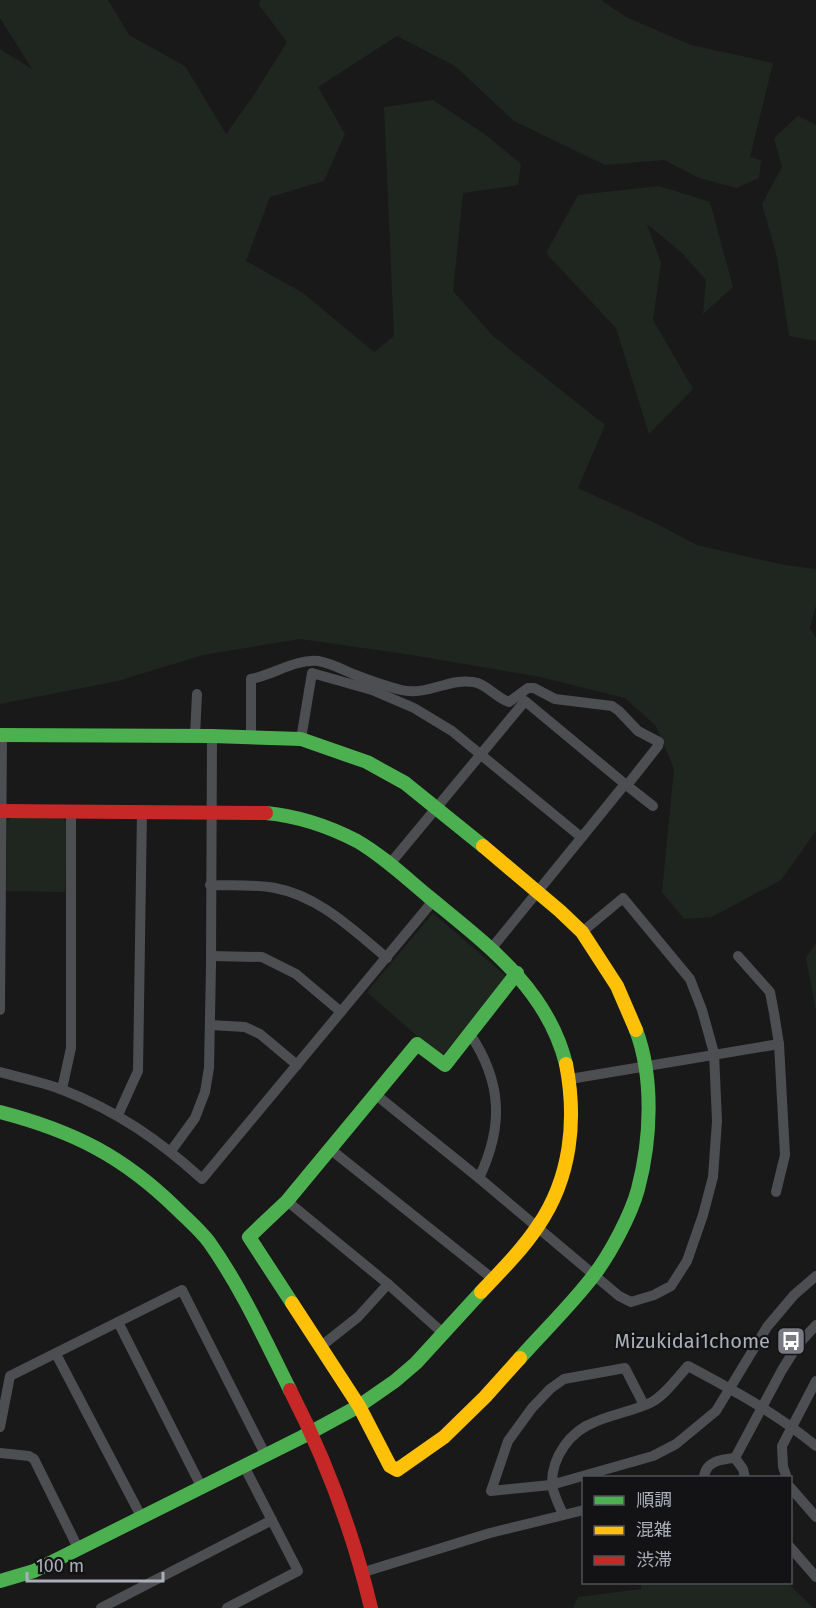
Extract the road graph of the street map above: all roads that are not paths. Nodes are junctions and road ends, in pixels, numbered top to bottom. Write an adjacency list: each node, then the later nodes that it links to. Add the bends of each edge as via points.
1 (197, 694): 3 (street)
2 (1, 735): 3 (street); 11 (street)
3 (195, 736): 4 (street)
4 (212, 736): 5 (street); 13 (street)
5 (251, 737): 6 (street); 8 (street, via 251,679 305,662 324,663 413,692 477,682 509,702 534,688 555,699 612,706 638,731 659,742)
6 (302, 739): 7 (street, via 312,673 372,690 414,708 452,731); 10 (street, via 367,762 405,783)
7 (479, 754): 8 (street, via 525,701); 10 (street); 15 (street)
8 (625, 784): 9 (street); 15 (street)
9 (653, 806)
10 (437, 808): 16 (street); 18 (street)
11 (0, 811): 14 (street); 26 (street)
12 (142, 811): 13 (street); 14 (street); 39 (street, via 138,1071)
13 (211, 811): 16 (street, via 303,818 354,839); 17 (street)
14 (71, 812): 36 (street, via 71,1048)
15 (581, 837): 18 (street)
16 (389, 865): 19 (street)
17 (210, 885): 22 (street); 24 (street, via 260,886 319,904)
18 (537, 891): 20 (street); 21 (street)
19 (433, 901): 21 (street); 24 (street)
20 (582, 932): 31 (street, via 623,898 690,979); 33 (street, via 624,1002)
21 (491, 949): 25 (street)
22 (211, 956): 27 (street, via 270,960 297,974); 28 (street)
23 (738, 956): 30 (street, via 770,992)
24 (387, 958): 27 (street)
25 (517, 973): 29 (street); 35 (street, via 554,1028)
26 (0, 1010)
27 (340, 1012): 32 (street)
28 (210, 1026): 32 (street, via 245,1027 260,1034); 41 (street, via 205,1092 195,1118)
29 (470, 1034): 37 (street, via 445,1065 417,1044); 42 (street, via 483,1054 495,1099 495,1137)
30 (779, 1044): 31 (street); 43 (street, via 785,1155)
31 (714, 1053): 33 (street); 46 (street, via 715,1166 704,1215 687,1261 671,1286 631,1302)
32 (297, 1065): 41 (street, via 202,1179)
33 (645, 1066): 35 (street); 46 (street, via 646,1145 638,1190 624,1225)
34 (0, 1072): 36 (street)
35 (570, 1079): 45 (street, via 572,1123 568,1158)
36 (62, 1089): 39 (street)
37 (375, 1094): 40 (street); 42 (street)
38 (0, 1112): 82 (street, via 44,1124 113,1157 161,1193 207,1240 294,1395 348,1520)
39 (118, 1115): 41 (street)
40 (330, 1149): 44 (street); 48 (street)
41 (171, 1151)
42 (479, 1178): 45 (street)
43 (776, 1192)
44 (287, 1201): 49 (street); 53 (street, via 249,1237)
45 (537, 1228): 46 (street); 48 (street)
46 (595, 1274): 58 (street, via 485,1397 444,1437 397,1470 390,1466)
47 (816, 1276): 56 (street, via 767,1327)
48 (493, 1279): 52 (street)
49 (388, 1284): 52 (street); 53 (street, via 358,1317)
50 (118, 1322): 54 (street); 64 (street, via 182,1290); 73 (street)
51 (816, 1325): 59 (street, via 797,1346)
52 (444, 1334): 58 (street, via 397,1380)
53 (320, 1347): 58 (street)
54 (56, 1354): 61 (street, via 10,1376); 78 (street)
55 (816, 1381): 60 (street)
56 (731, 1388): 57 (street, via 688,1366 655,1400); 59 (street); 68 (street, via 716,1411 676,1444 653,1456)
57 (644, 1405): 72 (street, via 593,1422 574,1433 561,1450); 72 (street, via 625,1368 564,1379 550,1389 508,1441 491,1491)
58 (359, 1406): 64 (street)
59 (762, 1406): 60 (street); 65 (street)
60 (792, 1426): 62 (street); 71 (street, via 782,1446)
61 (0, 1427)
62 (816, 1446)
63 (0, 1453): 81 (street, via 34,1459)
64 (270, 1454): 66 (street)
65 (735, 1458): 69 (street, via 712,1462); 70 (street)
66 (244, 1466): 73 (street); 79 (street)
67 (582, 1476): 72 (street)
68 (583, 1476)
69 (705, 1476)
70 (745, 1476)
71 (786, 1476)
72 (552, 1485): 76 (street)
73 (202, 1488): 78 (street)
74 (792, 1489): 77 (street)
75 (582, 1510): 76 (street)
76 (563, 1514): 82 (street)
77 (816, 1517)
78 (142, 1518): 81 (street)
79 (272, 1520): 85 (street); 86 (street, via 298,1571)
80 (792, 1549): 83 (street)
81 (79, 1550): 84 (street, via 34,1571)
82 (364, 1572): 87 (street)
83 (816, 1577)
84 (0, 1581)
85 (101, 1608)
86 (227, 1608)
87 (372, 1608)

